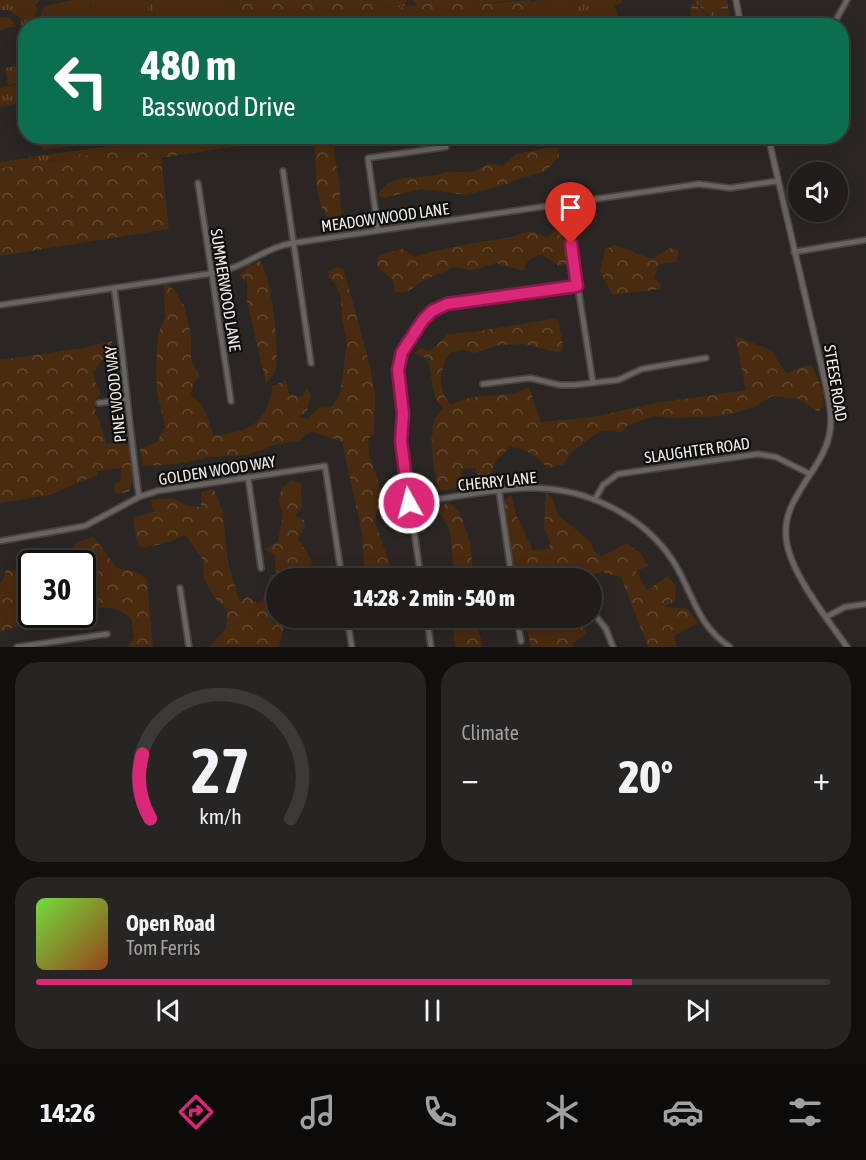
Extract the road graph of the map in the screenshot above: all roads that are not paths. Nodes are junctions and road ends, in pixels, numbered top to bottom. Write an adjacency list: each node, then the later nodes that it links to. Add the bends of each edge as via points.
1 (736, 0): 3 (street)
2 (847, 0): 4 (street)
3 (739, 18)
4 (837, 18)
5 (770, 144): 8 (street, STEESE ROAD)
6 (446, 147): 11 (street, via 368,158)
7 (283, 171): 13 (street)
8 (778, 181): 10 (street, MEADOW WOOD LANE, via 730,188 699,184); 14 (street, STEESE ROAD)
9 (198, 183): 15 (street, SUMMERWOOD LANE)
10 (565, 204): 11 (street, MEADOW WOOD LANE); 16 (street)
11 (378, 230): 13 (street, MEADOW WOOD LANE)
12 (866, 240): 14 (street)
13 (294, 243): 15 (street, MEADOW WOOD LANE); 20 (street)
14 (794, 252): 26 (street, STEESE ROAD, via 831,417 828,442)
15 (212, 273): 17 (street, MEADOW WOOD LANE); 24 (street, SUMMERWOOD LANE)
16 (577, 286): 21 (street); 31 (street, via 447,304 423,320 402,352 398,370)
17 (114, 288): 18 (street, MEADOW WOOD LANE); 23 (street, PINE WOOD WAY)
18 (0, 304)
19 (706, 358): 21 (street, via 642,369 618,380)
20 (311, 363)
21 (593, 383): 22 (street, via 560,385 530,378)
22 (483, 384)
23 (127, 399): 25 (street); 29 (street, PINE WOOD WAY)
24 (231, 401)
25 (99, 403)
26 (810, 474): 30 (street, SLAUGHTER ROAD, via 769,455 739,456 618,474 603,485); 39 (street, STEESE ROAD, via 789,510 786,538 795,567)
27 (248, 477): 29 (street, GOLDEN WOOD WAY); 33 (street); 34 (street, GOLDEN WOOD WAY, via 325,466)
28 (500, 491): 30 (street, CHERRY LANE, via 546,489); 31 (street, CHERRY LANE); 36 (street)
29 (139, 497): 32 (street, GOLDEN WOOD WAY, via 85,526)
30 (595, 500): 51 (street, CHERRY LANE, via 626,515 651,535 677,568 707,627)
31 (409, 503): 35 (street)
32 (0, 541)
33 (261, 568)
34 (340, 568)
35 (419, 568)
36 (510, 568)
37 (180, 588): 49 (street)
38 (866, 603): 39 (street, via 845,607)
39 (826, 617): 52 (street, STEESE ROAD)
40 (602, 624): 50 (street)
41 (348, 628): 46 (street)
42 (428, 628): 47 (street)
43 (519, 628): 45 (street)
44 (108, 634): 48 (street)
45 (521, 641)
46 (351, 645)
47 (431, 645)
48 (17, 647)
49 (189, 647)
50 (613, 647)
51 (730, 647)
52 (846, 647)

